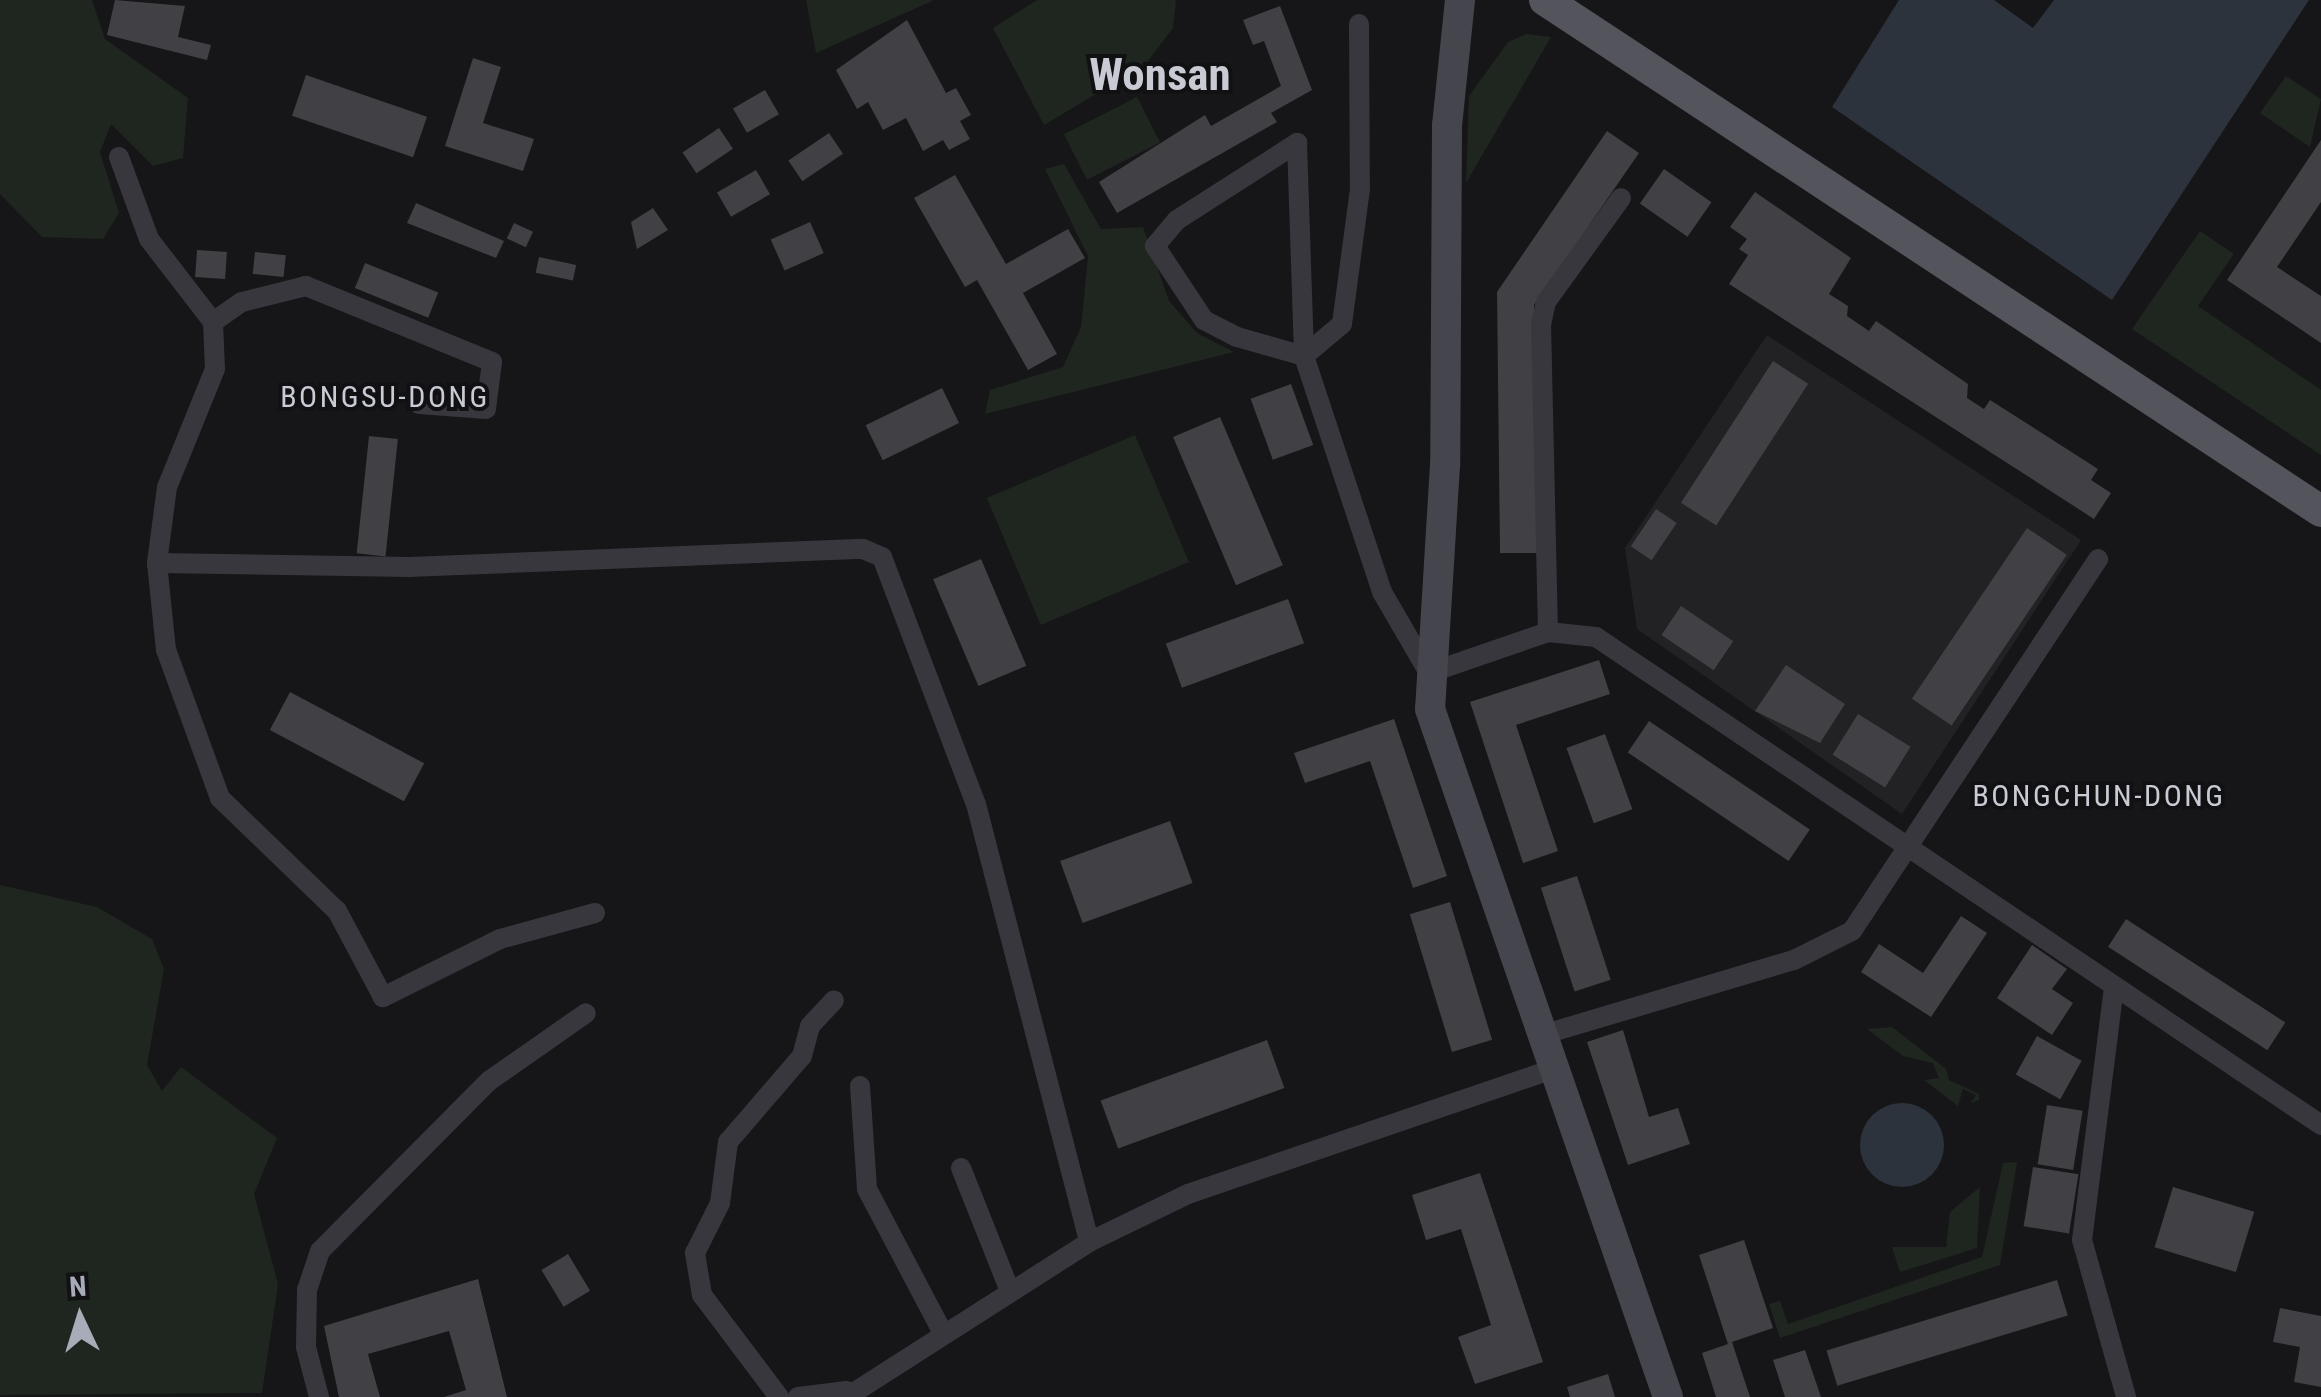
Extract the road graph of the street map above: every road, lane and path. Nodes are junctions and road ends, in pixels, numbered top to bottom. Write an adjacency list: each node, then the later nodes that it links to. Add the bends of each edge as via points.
1 (1460, 0): 13 (main road)
2 (1545, 0): 9 (main road)
3 (1359, 24): 7 (street, via 1350,302 1342,324)
4 (119, 157): 6 (street, via 149,239)
5 (1621, 198): 12 (street, via 1546,302 1541,325)
6 (214, 322): 8 (street, via 242,302 306,286 492,362 497,377 486,409); 11 (street, via 215,369 167,487)
7 (1304, 356): 7 (street, via 1306,316 1297,142 1177,220 1155,246 1204,320); 13 (street, via 1382,592)
8 (418, 404)
9 (2321, 512)
10 (2098, 558): 14 (street)
11 (157, 563): 15 (street, via 166,650 220,798 336,910 384,996 500,939); 24 (street, via 409,567 863,549 882,557 976,804)
12 (1548, 632): 13 (street); 14 (street, via 1596,637)
13 (1429, 673): 19 (main road, via 1439,755)
14 (1914, 846): 16 (street); 19 (street, via 1852,931 1826,946)
15 (596, 913)
16 (2114, 987): 22 (street); 32 (street, via 2082,1240)
17 (834, 1000): 29 (street, via 810,1026 802,1056 728,1142 720,1202 695,1252 702,1294)
18 (586, 1013): 28 (street, via 490,1081 320,1251 307,1290 306,1347)
19 (1542, 1035): 20 (main road)
20 (1553, 1069): 24 (street, via 1188,1194); 31 (main road)
21 (860, 1086): 26 (street, via 867,1189)
22 (2321, 1125)
23 (961, 1168): 25 (street)
24 (1089, 1242): 25 (street)
25 (1010, 1292): 26 (street)
26 (942, 1331): 27 (street)
27 (847, 1394): 30 (street)
28 (319, 1397)
29 (779, 1397)
30 (798, 1397)
31 (1668, 1397)
32 (2126, 1397)

